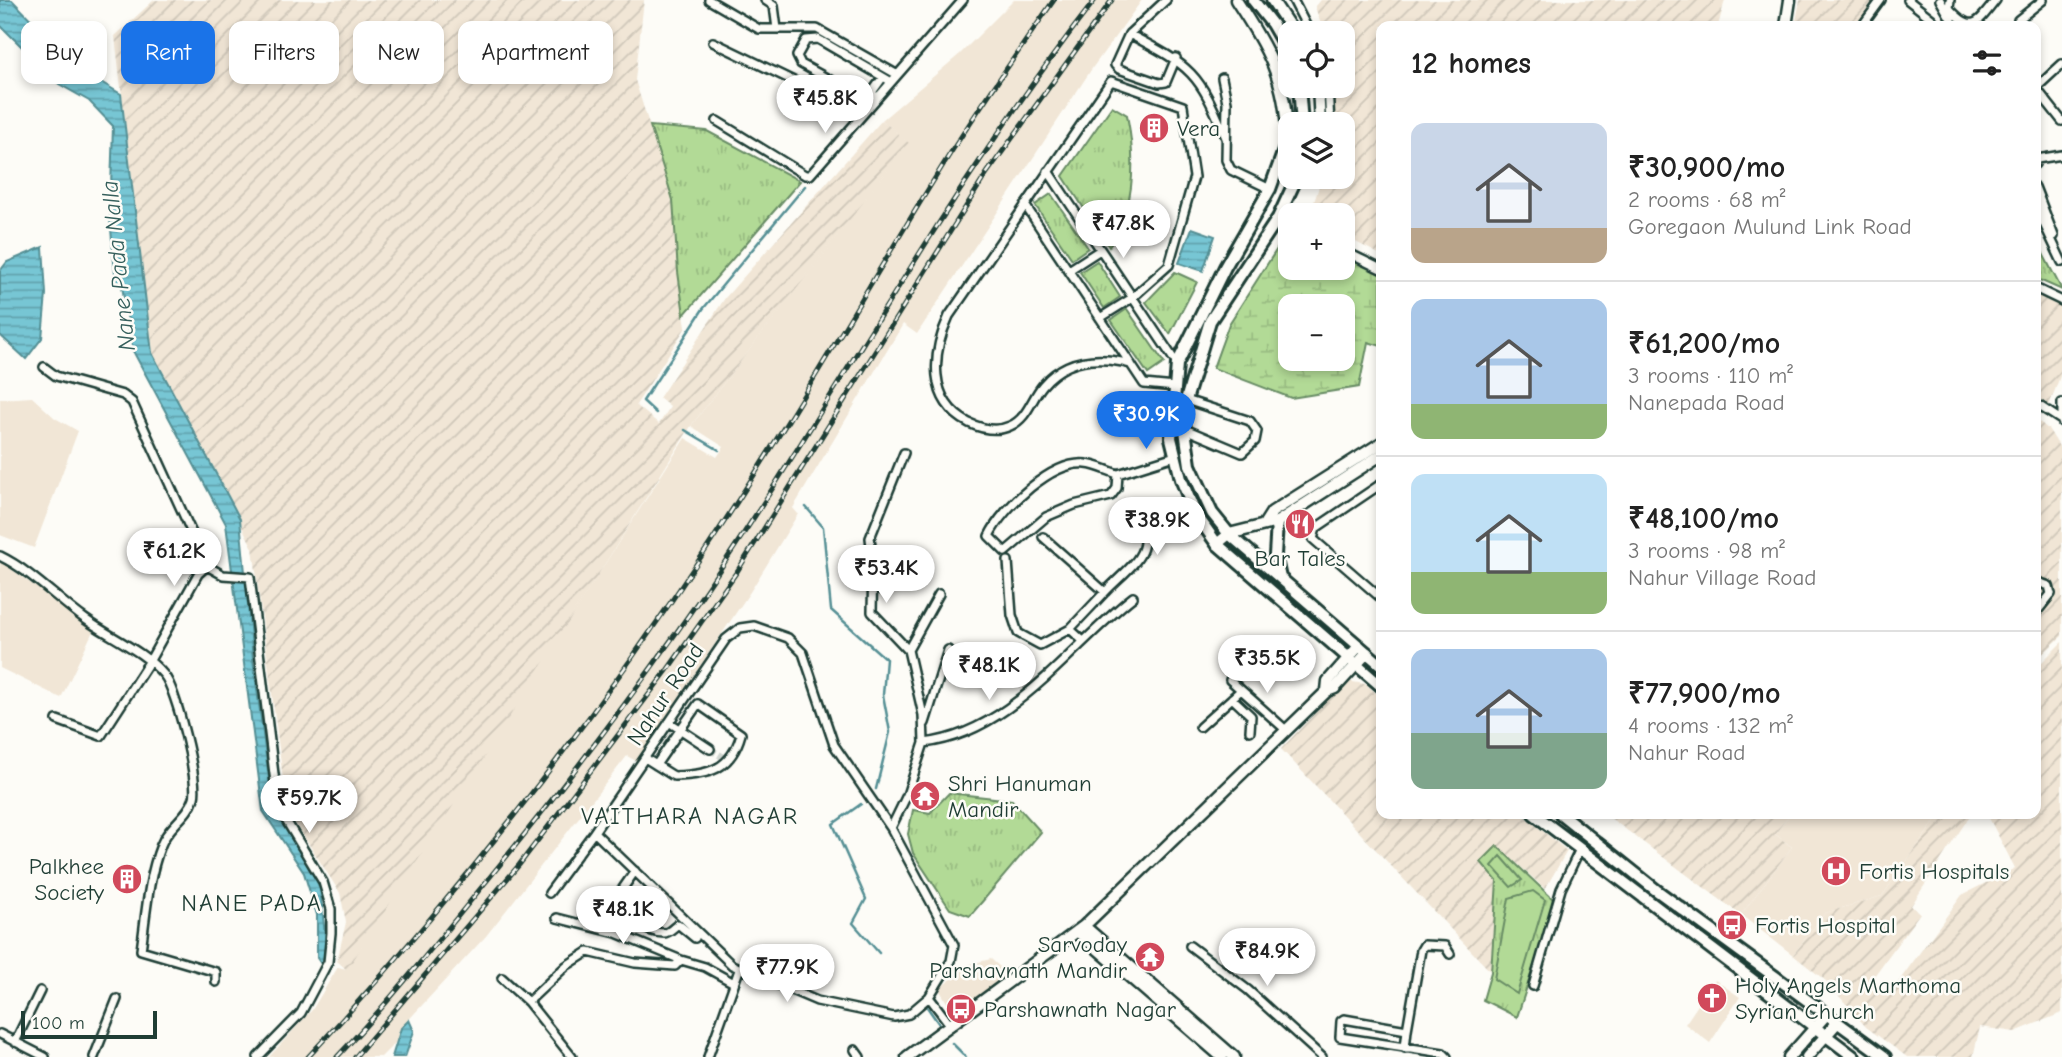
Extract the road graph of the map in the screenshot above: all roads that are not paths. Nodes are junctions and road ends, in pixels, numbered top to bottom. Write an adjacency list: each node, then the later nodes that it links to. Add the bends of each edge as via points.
1 (709, 0): 25 (street, via 759,29)
2 (765, 0): 25 (street, via 775,6)
3 (963, 0): 31 (street)
4 (1166, 0): 26 (street)
5 (1236, 0): 36 (street, via 1272,59)
6 (1253, 0): 27 (main road)
7 (1272, 0): 17 (street)
8 (1293, 0): 18 (street)
9 (1790, 0): 19 (street)
10 (1881, 0): 20 (street)
11 (1908, 0): 21 (street)
12 (1940, 0): 22 (street)
13 (1950, 0): 23 (street, via 1949,8)
14 (1996, 0): 24 (street)
15 (2043, 0): 16 (street)
16 (2018, 20)
17 (1286, 21)
18 (1304, 21)
19 (1787, 21)
20 (1866, 21)
21 (1933, 21)
22 (1952, 21)
23 (1961, 21)
24 (1980, 21)
25 (777, 29): 31 (street, via 817,29)
26 (1129, 34): 29 (street); 29 (street, via 1115,65 1119,69 1166,82)
27 (1278, 34)
28 (713, 42): 37 (street)
29 (1176, 58): 40 (street, via 1204,88)
30 (2062, 64): 33 (street)
31 (890, 77): 35 (street); 35 (street, via 818,39 806,40 798,62 843,88)
32 (1222, 78): 40 (street)
33 (2041, 83)
34 (2041, 94): 39 (street)
35 (874, 95): 37 (street)
36 (1285, 112)
37 (862, 114): 38 (street, via 810,175)
38 (717, 121)
39 (2062, 121)
40 (1226, 138): 45 (street, via 1231,170)
41 (2062, 155): 42 (street)
42 (2041, 158)
43 (1278, 165): 45 (main road)
44 (1048, 171): 47 (street); 51 (street); 57 (street, via 1111,81 1184,106 1194,177 1169,265)
45 (1270, 189): 61 (main road)
46 (2041, 203): 50 (street)
47 (1025, 205): 55 (street); 60 (street, via 950,316 939,340 937,387 947,406 979,428 1009,426 1023,418 1043,385 1061,369 1083,360)
48 (2041, 215): 50 (street)
49 (1278, 218): 64 (main road, via 1210,321)
50 (2053, 235): 53 (street)
51 (1100, 250): 55 (street); 57 (street)
52 (1355, 256): 54 (street)
53 (2062, 262)
54 (1376, 267)
55 (1069, 271): 59 (street)
56 (2041, 291): 58 (street)
57 (1132, 299): 59 (street); 61 (street)
58 (2062, 301)
59 (1100, 318): 60 (street)
60 (1131, 363): 63 (street, via 1144,384)
61 (1177, 364): 63 (main road)
62 (44, 367): 83 (street, via 56,376 123,395 132,402)
63 (1175, 387): 71 (main road, via 1171,438)
64 (1186, 400): 68 (main road); 68 (street, via 1250,421 1257,431 1255,441 1242,453)
65 (2062, 403): 67 (street)
66 (2041, 407): 67 (street)
67 (2061, 421)
68 (1184, 429): 78 (main road, via 1190,465 1212,513)
69 (1376, 448): 73 (street)
70 (904, 453): 94 (street, via 870,538 872,612)
71 (1175, 456): 74 (street); 80 (main road, via 1195,513)
72 (1376, 457): 73 (street)
73 (1360, 462): 77 (street)
74 (1118, 474): 74 (street, via 1111,496 1046,517 1005,552 989,536 1015,501 1061,467 1086,464)
75 (1376, 487): 88 (street, via 1316,528 1313,539)
76 (1132, 508): 86 (street, via 1146,534 1143,552)
77 (1271, 522): 78 (street); 84 (main road)
78 (1229, 534): 80 (street); 84 (main road)
79 (1043, 537): 86 (street)
80 (1217, 544): 96 (main road)
81 (0, 555): 98 (street)
82 (1008, 561): 91 (street, via 1018,634 1040,645)
83 (207, 566): 98 (street, via 198,574); 152 (street, via 223,575 250,577 278,807 323,882 331,909 328,962 301,1013)
84 (1280, 578): 93 (main road)
85 (2041, 583): 90 (street, via 2055,596)
86 (1105, 593): 91 (street)
87 (939, 594): 94 (street)
88 (1376, 594)
89 (1133, 597): 92 (street)
90 (2041, 609)
91 (1070, 629): 92 (street)
92 (1082, 640): 112 (street, via 1018,701 966,732)
93 (1363, 649): 96 (street); 97 (main road)
94 (908, 650): 107 (street)
95 (948, 650): 107 (street)
96 (1352, 661): 100 (main road); 110 (street, via 1335,688)
97 (1376, 661)
98 (149, 662): 105 (street, via 101,736); 133 (street, via 173,690 195,794 188,812 161,844 141,950 216,972)
99 (1230, 680): 101 (street)
100 (1376, 682)
101 (1241, 690): 102 (street); 103 (street)
102 (1232, 698): 104 (street); 108 (street)
103 (1260, 707): 104 (street); 110 (street)
104 (1251, 716): 111 (street)
105 (57, 720)
106 (669, 722): 109 (street); 114 (street, Nahur Road); 118 (street, Nahur Road, via 726,639 740,628 754,626 788,638 803,653 834,745)
107 (924, 727): 112 (street)
108 (1200, 727)
109 (680, 729): 113 (street); 115 (street); 115 (street, via 698,704 741,734 728,760 717,769 677,777)
110 (1286, 730): 125 (street)
111 (1250, 731)
112 (924, 743): 118 (street)
113 (710, 749)
114 (645, 758): 115 (street); 119 (street, Nahur Road)
115 (656, 765)
116 (1541, 819): 120 (main road)
117 (1567, 819): 123 (main road)
118 (891, 828): 137 (street, Nahur Road, via 954,945 951,961)
119 (594, 832): 121 (street, Nahur Road); 122 (street)
120 (1580, 849): 123 (main road); 135 (street, via 1561,889)
121 (635, 871): 126 (street, Nahur Road); 126 (street, via 619,894 628,915 662,932 678,924)
122 (549, 893)
123 (1652, 895): 141 (main road); 144 (main road)
124 (557, 918): 130 (street, via 616,933)
125 (1080, 928): 140 (street); 143 (street)
126 (690, 929): 127 (street); 131 (street, Nahur Road)
127 (695, 938)
128 (1190, 946): 158 (street, via 1248,990)
129 (1451, 954): 145 (street, via 1441,946 1424,945 1421,950)
130 (681, 960): 134 (street); 139 (street, via 676,966 635,963 588,952)
131 (739, 970): 134 (street); 137 (street, Nahur Road, via 817,1001 894,1017 909,1014)
132 (502, 978): 139 (street)
133 (216, 982)
134 (734, 983): 154 (street)
135 (1533, 986)
136 (40, 991): 148 (street)
137 (929, 997): 143 (street)
138 (117, 999): 151 (street)
139 (528, 1002): 153 (street)
140 (1175, 1011): 156 (street); 157 (street)
141 (1826, 1015): 142 (main road); 144 (street)
142 (1837, 1023): 147 (street); 163 (main road)
143 (951, 1026): 155 (street)
144 (1817, 1026): 147 (main road); 160 (street)
145 (1407, 1030): 149 (street); 149 (street, via 1344,1019 1339,1032 1340,1037)
146 (0, 1034): 148 (street)
147 (1828, 1034): 161 (street); 162 (main road)
148 (15, 1042): 150 (street)
149 (1405, 1048): 159 (street)
150 (45, 1057)
151 (94, 1057)
152 (258, 1057)
153 (572, 1057)
154 (708, 1057)
155 (906, 1057)
156 (1222, 1057)
157 (1234, 1057)
158 (1322, 1057)
159 (1447, 1057)
160 (1789, 1057)
161 (1807, 1057)
162 (1854, 1057)
163 (1885, 1057)

